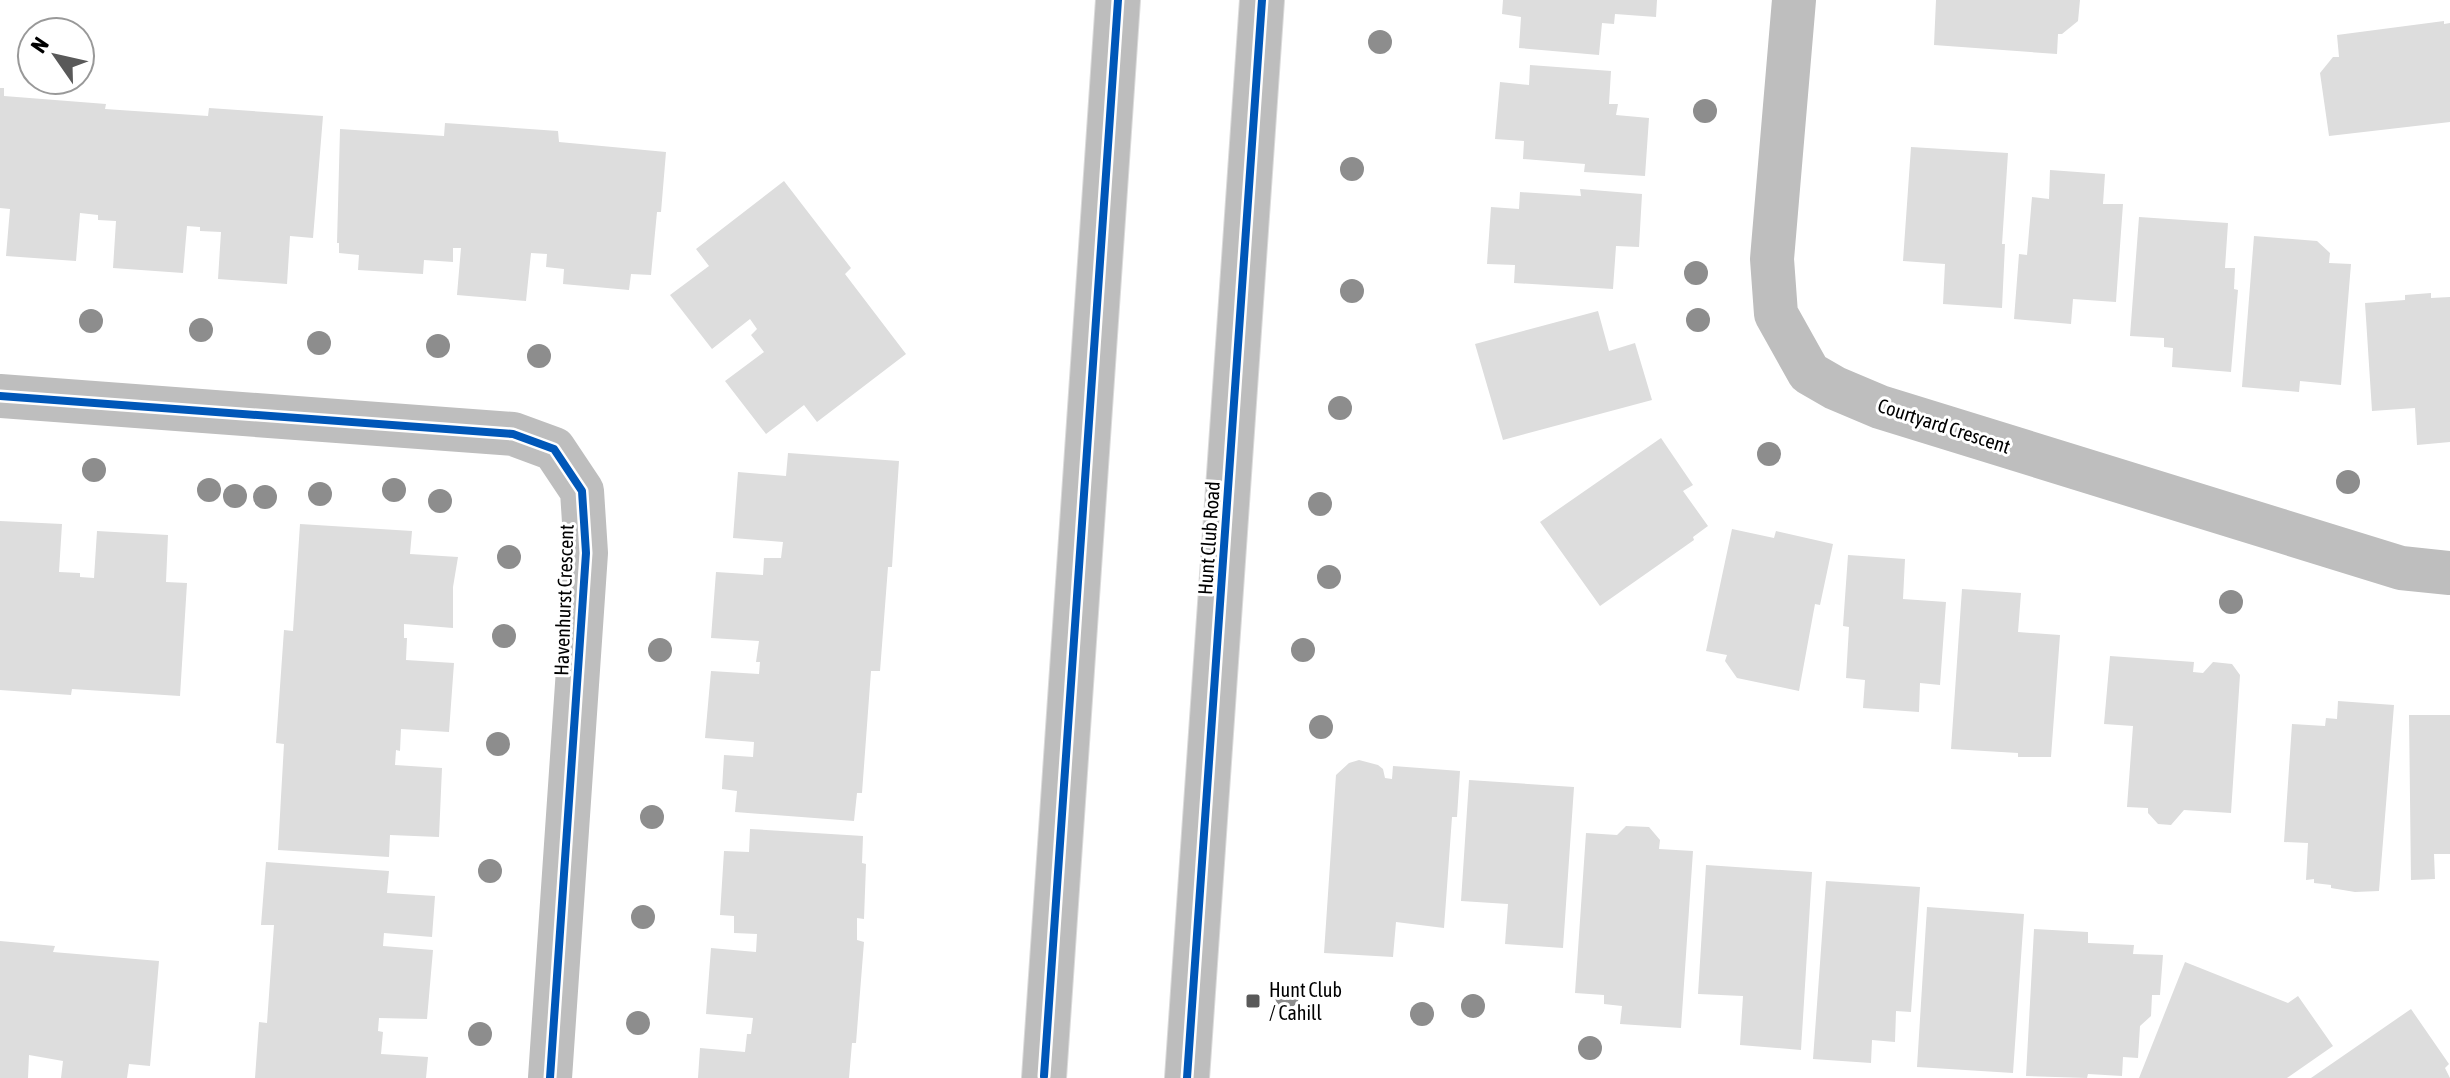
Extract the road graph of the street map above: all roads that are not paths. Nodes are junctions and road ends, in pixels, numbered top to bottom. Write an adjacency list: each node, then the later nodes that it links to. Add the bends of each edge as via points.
1 (1118, 0): 7 (main road)
2 (1262, 0): 8 (main road, Hunt Club Road)
3 (1794, 0): 5 (street, Courtyard Crescent, via 1772,259 1776,314 1809,373 1880,407 2401,568)
4 (0, 396): 6 (street, Havenhurst Crescent, via 513,434 554,449 582,491 586,553)
5 (2450, 573)
6 (550, 1078)
7 (1044, 1078)
8 (1187, 1078)

